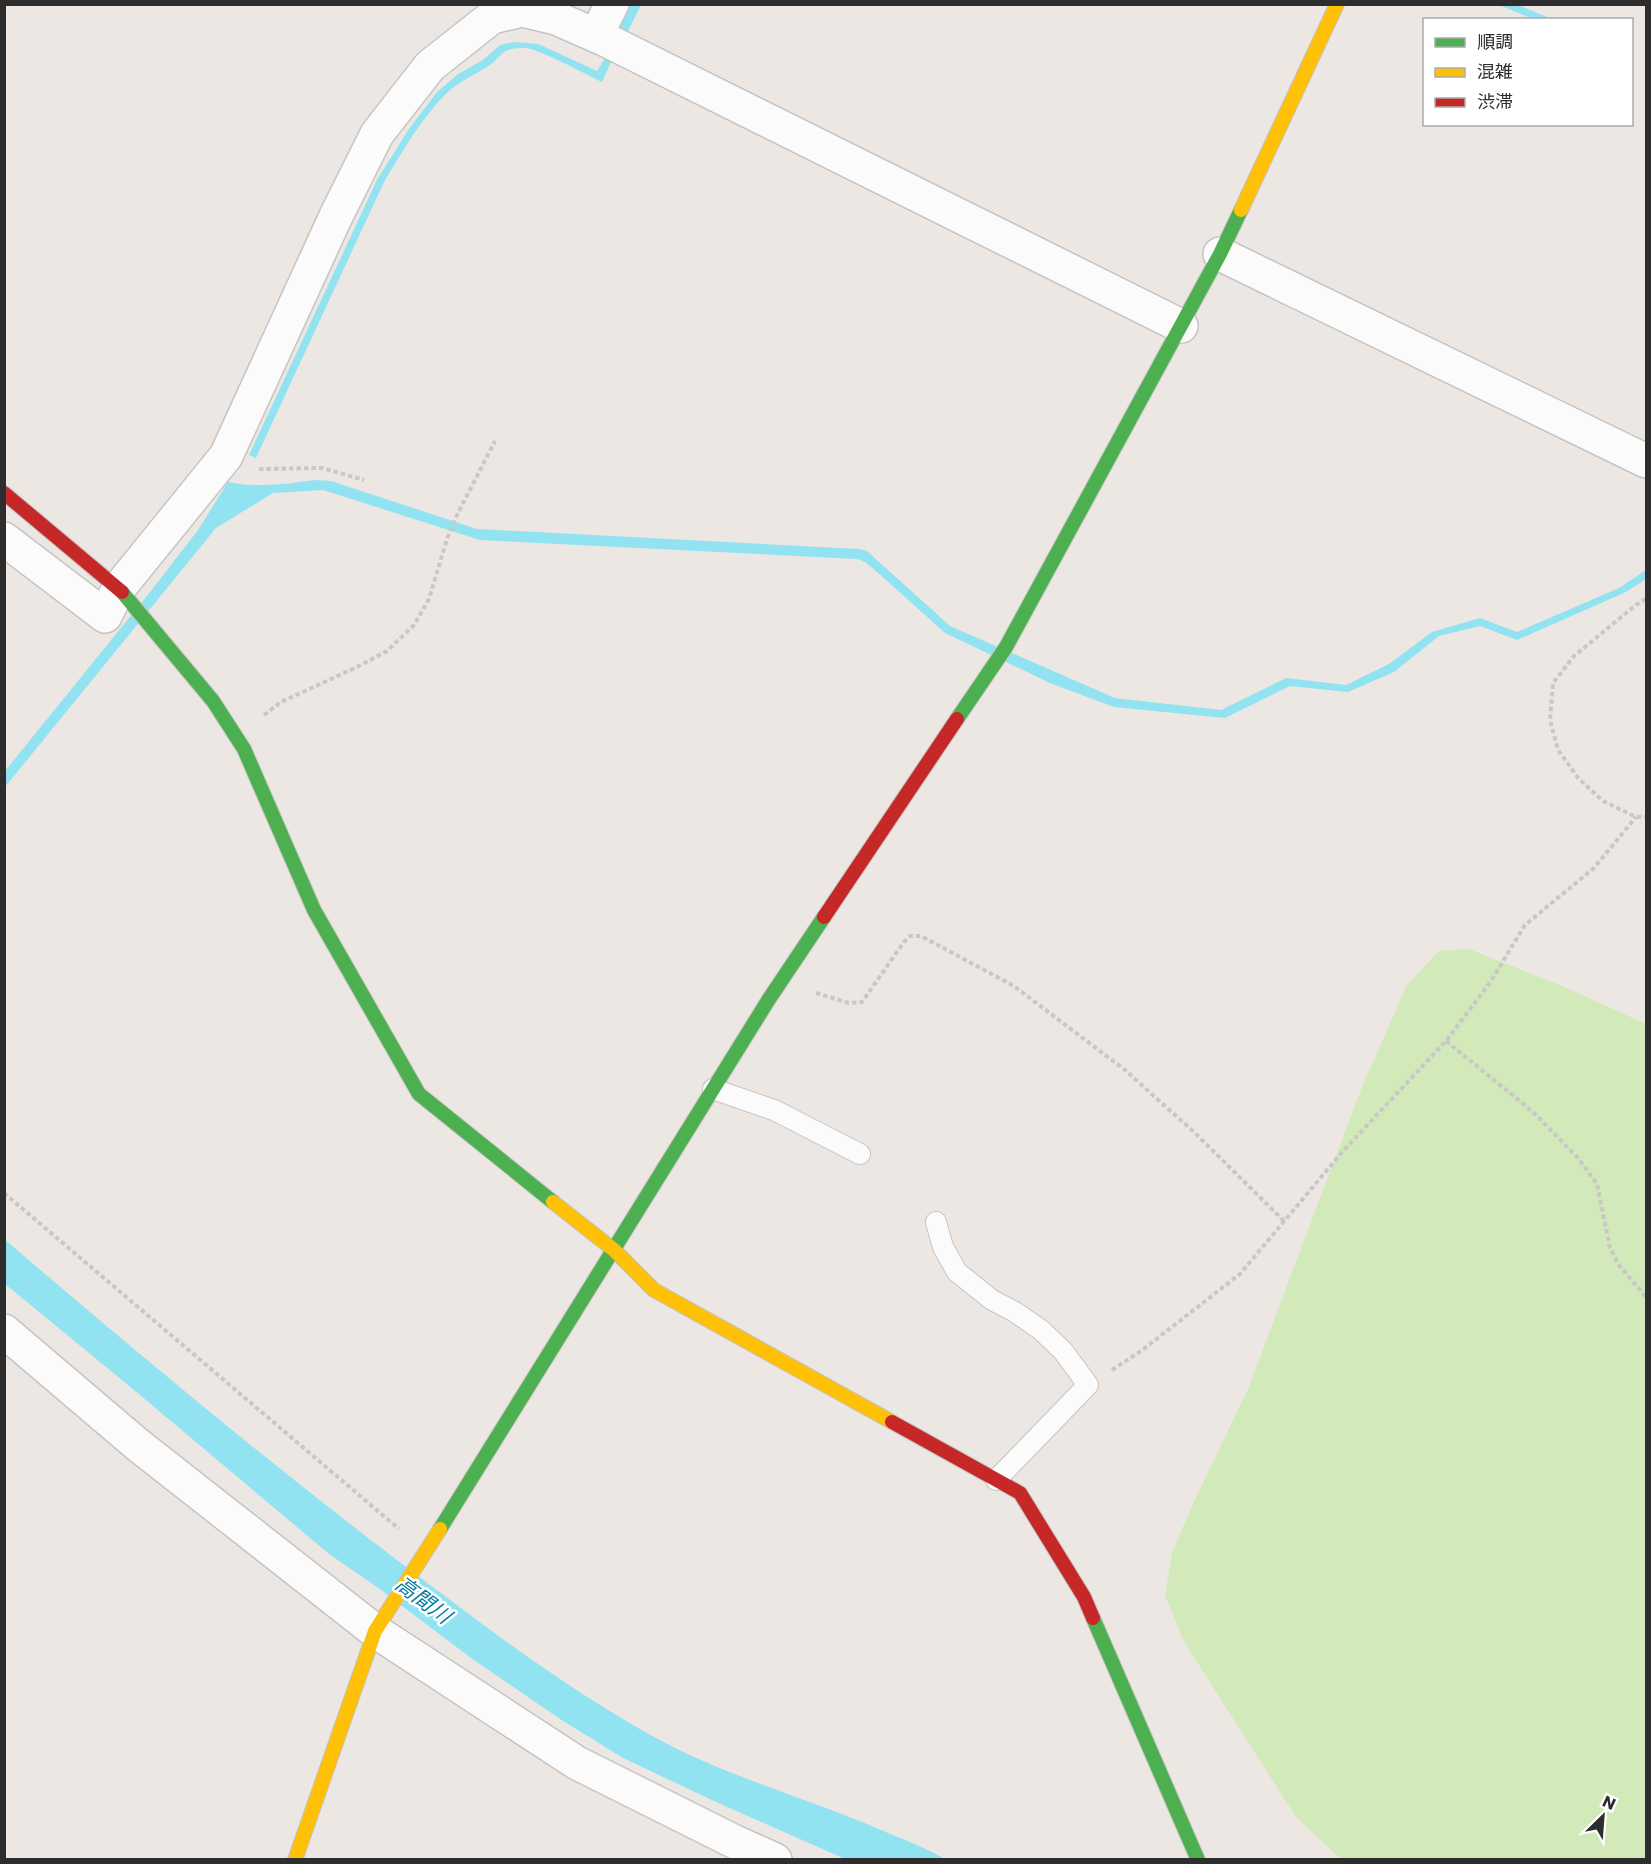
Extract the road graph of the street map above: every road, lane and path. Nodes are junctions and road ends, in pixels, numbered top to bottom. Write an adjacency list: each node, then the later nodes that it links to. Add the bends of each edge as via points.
1 (612, 4): 3 (street)
2 (1337, 4): 4 (street)
3 (609, 41): 5 (street); 7 (street, via 556,18 522,9 492,17 430,66 377,134)
4 (1220, 254): 5 (street); 8 (street)
5 (1181, 326): 17 (street, via 1006,648)
6 (495, 441): 14 (path, via 456,517 429,599 414,625 387,651 281,702)
7 (226, 456): 9 (path, via 260,470 322,468); 12 (street)
8 (1647, 460)
9 (364, 480)
10 (4, 493): 12 (street)
11 (4, 539): 12 (street, via 105,616)
12 (124, 592): 14 (street, via 213,701)
13 (1647, 599): 15 (path, via 1574,656 1553,683 1550,720 1558,750 1579,779 1603,801)
14 (239, 741): 24 (street, via 314,910 419,1094)
15 (1636, 817): 16 (path); 18 (path, via 1594,868 1525,925 1489,984)
16 (1647, 818)
17 (780, 982): 19 (street); 22 (path, via 849,1003 862,1002 904,942 910,936 921,936 1014,986 1125,1070)
18 (1446, 1041): 22 (path, via 1343,1151); 25 (path, via 1532,1111 1578,1158 1597,1184 1610,1248 1619,1265)
19 (713, 1089): 20 (lane, via 774,1110); 24 (street)
20 (860, 1155)
21 (4, 1193): 29 (path)
22 (1285, 1221): 27 (path, via 1240,1274 1140,1351)
23 (936, 1222): 27 (lane, via 943,1247 957,1272 992,1300 1041,1330 1063,1351)
24 (614, 1250): 28 (street, via 654,1290); 29 (street)
25 (1647, 1297)
26 (4, 1331): 30 (street, via 138,1445)
27 (1088, 1385): 28 (lane)
28 (996, 1480): 31 (street, via 1020,1493 1084,1597)
29 (426, 1552): 30 (street)
30 (375, 1631): 32 (street); 33 (street, via 578,1762)
31 (1194, 1858)
32 (295, 1860)
33 (775, 1860)

